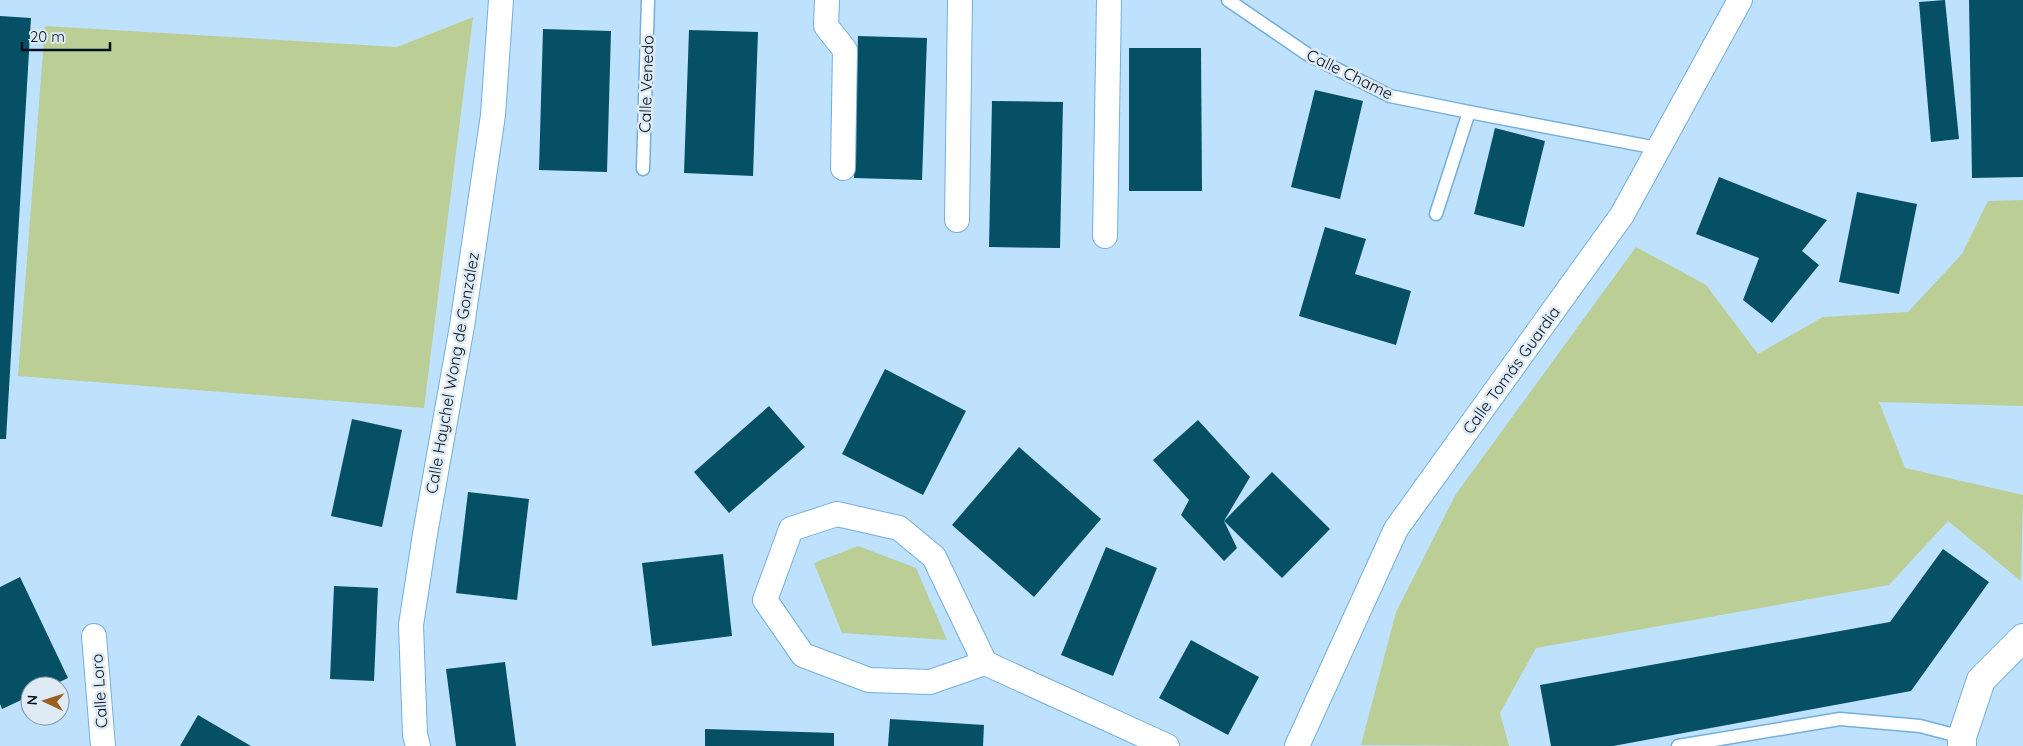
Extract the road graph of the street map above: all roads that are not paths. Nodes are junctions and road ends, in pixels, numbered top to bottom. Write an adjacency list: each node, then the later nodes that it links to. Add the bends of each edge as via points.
1 (501, 0): 20 (street, Calle Haychel Wong de González, via 493,115 462,326 411,626)
2 (648, 0): 11 (lane, Calle Venedo)
3 (827, 0): 10 (street, via 826,26 845,50)
4 (960, 0): 13 (street)
5 (1109, 0): 14 (street)
6 (1228, 0): 8 (lane, Calle Chame, via 1307,54 1390,96)
7 (1740, 0): 9 (street, Calle Tomás Guardia)
8 (1469, 112): 9 (lane, Calle Chame); 12 (lane)
9 (1657, 148): 22 (street, Calle Tomás Guardia, via 1622,215 1396,529)
10 (843, 168)
11 (643, 169)
12 (1436, 214)
13 (957, 220)
14 (1105, 236)
15 (94, 636): 19 (street, Calle Loro)
16 (2023, 638): 18 (street, via 1981,680)
17 (985, 663): 17 (street, via 934,557 899,528 837,514 791,529 765,600 803,655 869,680 930,682); 21 (street)
18 (1962, 741): 23 (lane, via 1920,726 1840,719)
19 (103, 746)
20 (418, 746)
21 (1167, 746)
22 (1297, 746)
23 (1678, 746)

